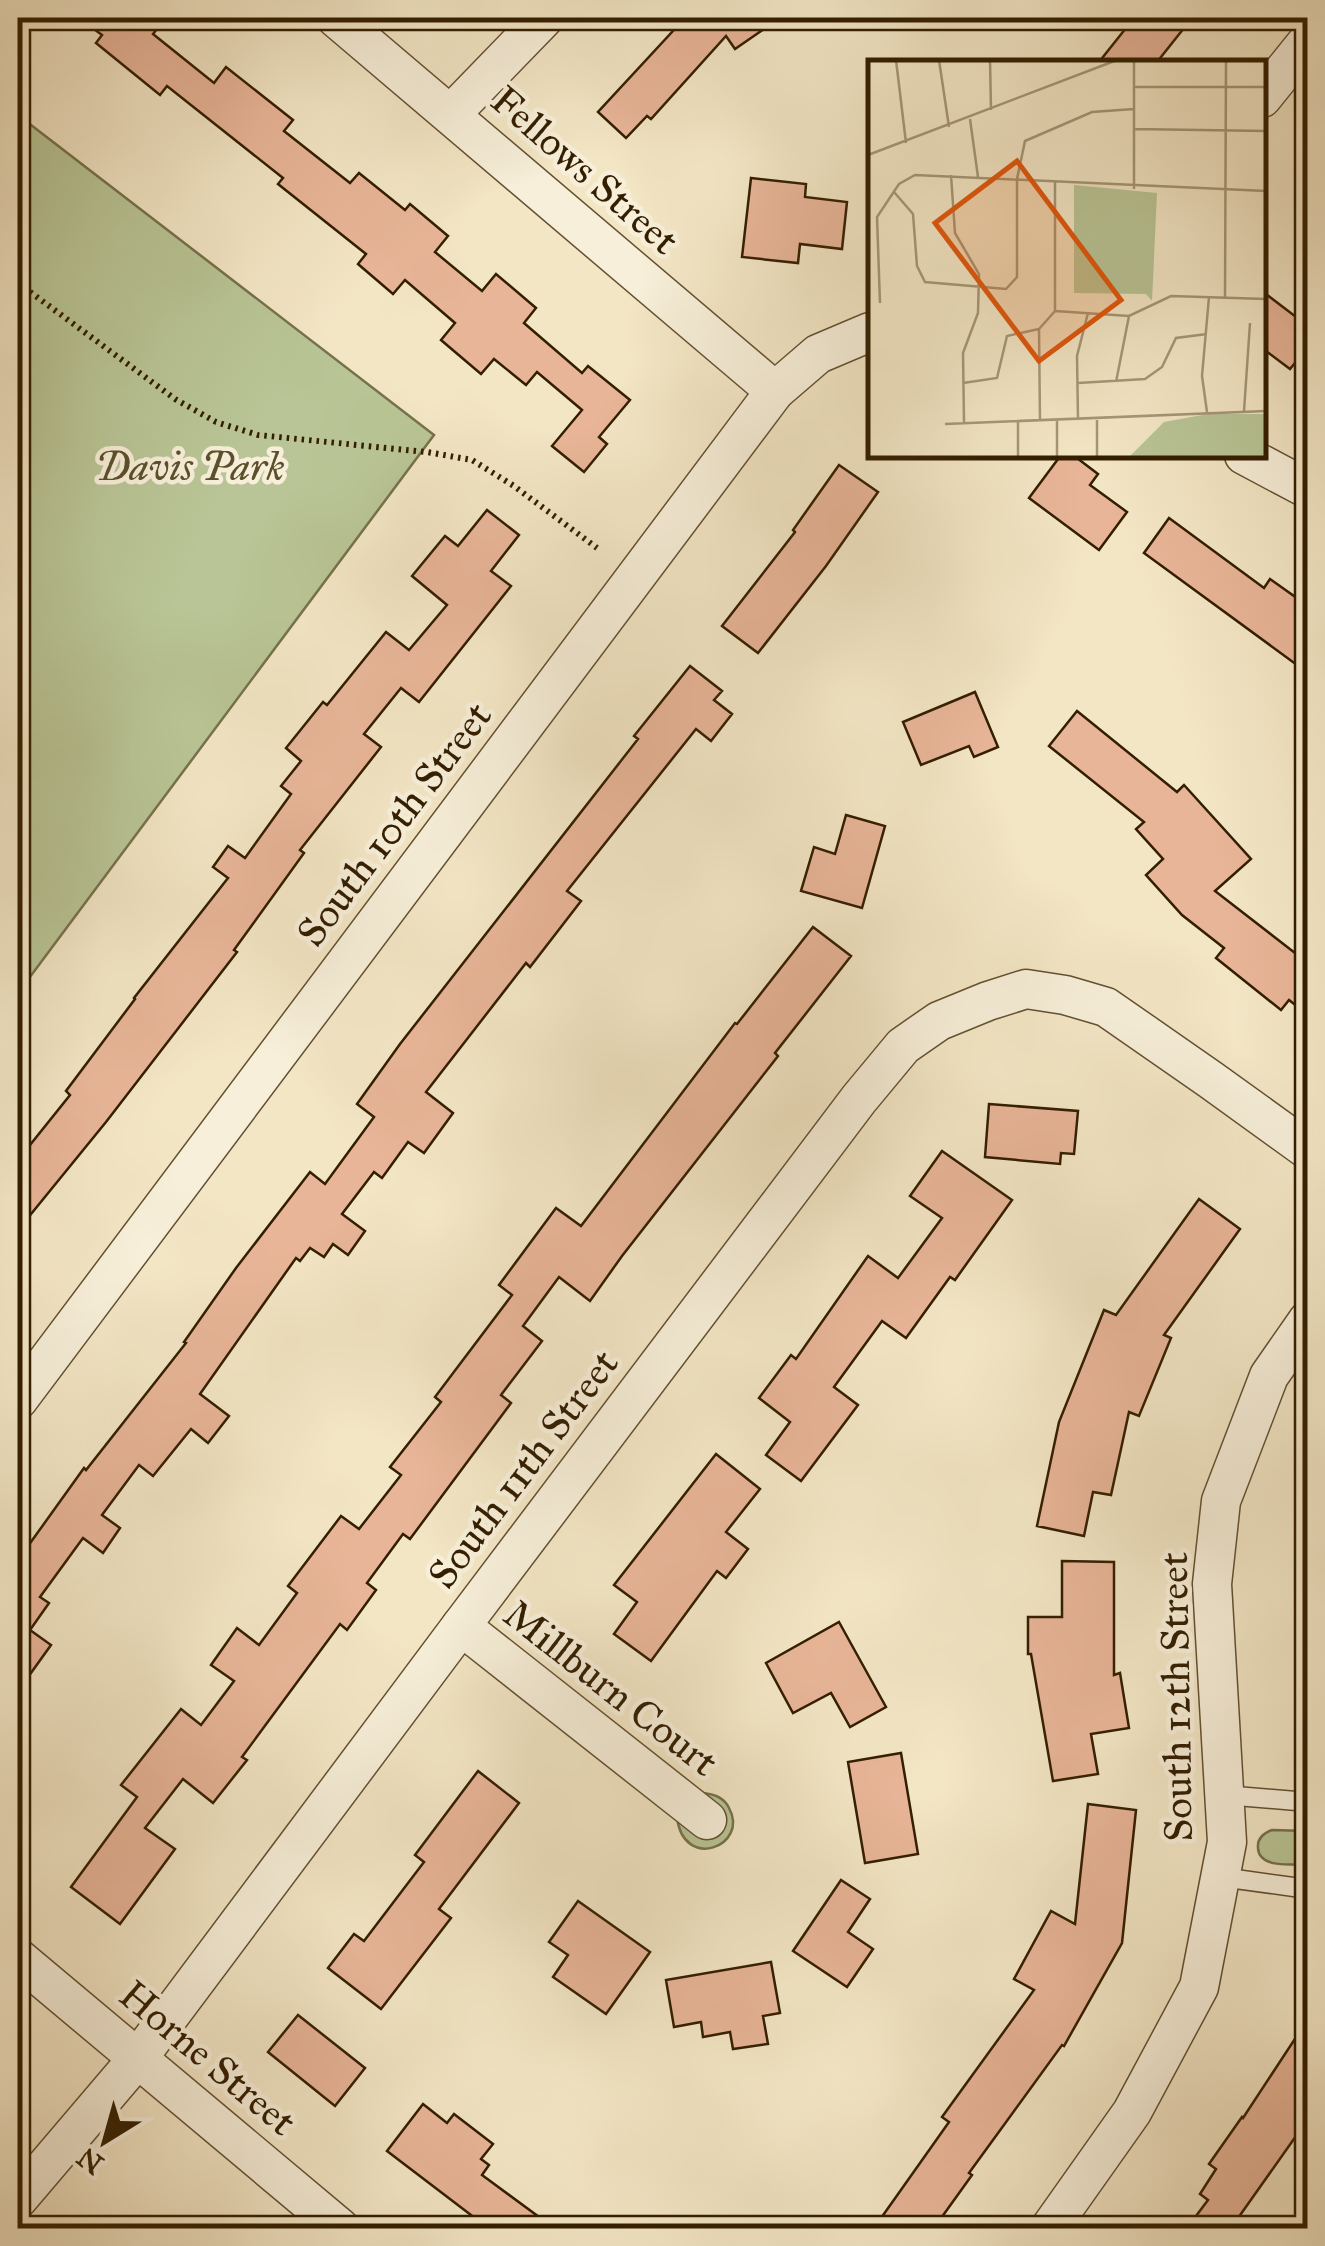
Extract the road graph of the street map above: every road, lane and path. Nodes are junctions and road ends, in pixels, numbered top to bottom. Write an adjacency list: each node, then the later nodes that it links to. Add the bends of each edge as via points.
1 (336, 18): 5 (street, Fellows Street)
2 (544, 18): 5 (street)
3 (1308, 41): 4 (street)
4 (1265, 94)
5 (452, 114): 8 (street, Fellows Street)
6 (18, 283): 11 (path, via 216,422 258,435 472,460)
7 (868, 333): 8 (street, South 10th Street, via 818,354)
8 (775, 392): 14 (street, South 10th Street)
9 (1249, 458): 10 (street)
10 (1308, 490)
11 (597, 548)
12 (1308, 1150): 15 (street, South 11th Street, via 1106,1007 1026,989 939,1021 903,1046 859,1099)
13 (1308, 1320): 16 (street, South 12th Street, via 1269,1376 1221,1500 1212,1584)
14 (18, 1400)
15 (460, 1626): 18 (street, Millburn Court); 22 (street, South 11th Street)
16 (1224, 1794): 17 (lane); 19 (street, South 12th Street, via 1228,1842)
17 (1308, 1802)
18 (706, 1820)
19 (1221, 1877): 20 (lane); 25 (street, South 12th Street, via 1199,1987 1132,2112)
20 (1308, 1889)
21 (18, 1958): 22 (street, Horne Street)
22 (138, 2058): 23 (street, South 11th Street); 24 (street, Horne Street)
23 (18, 2199)
24 (340, 2228)
25 (1050, 2228)

